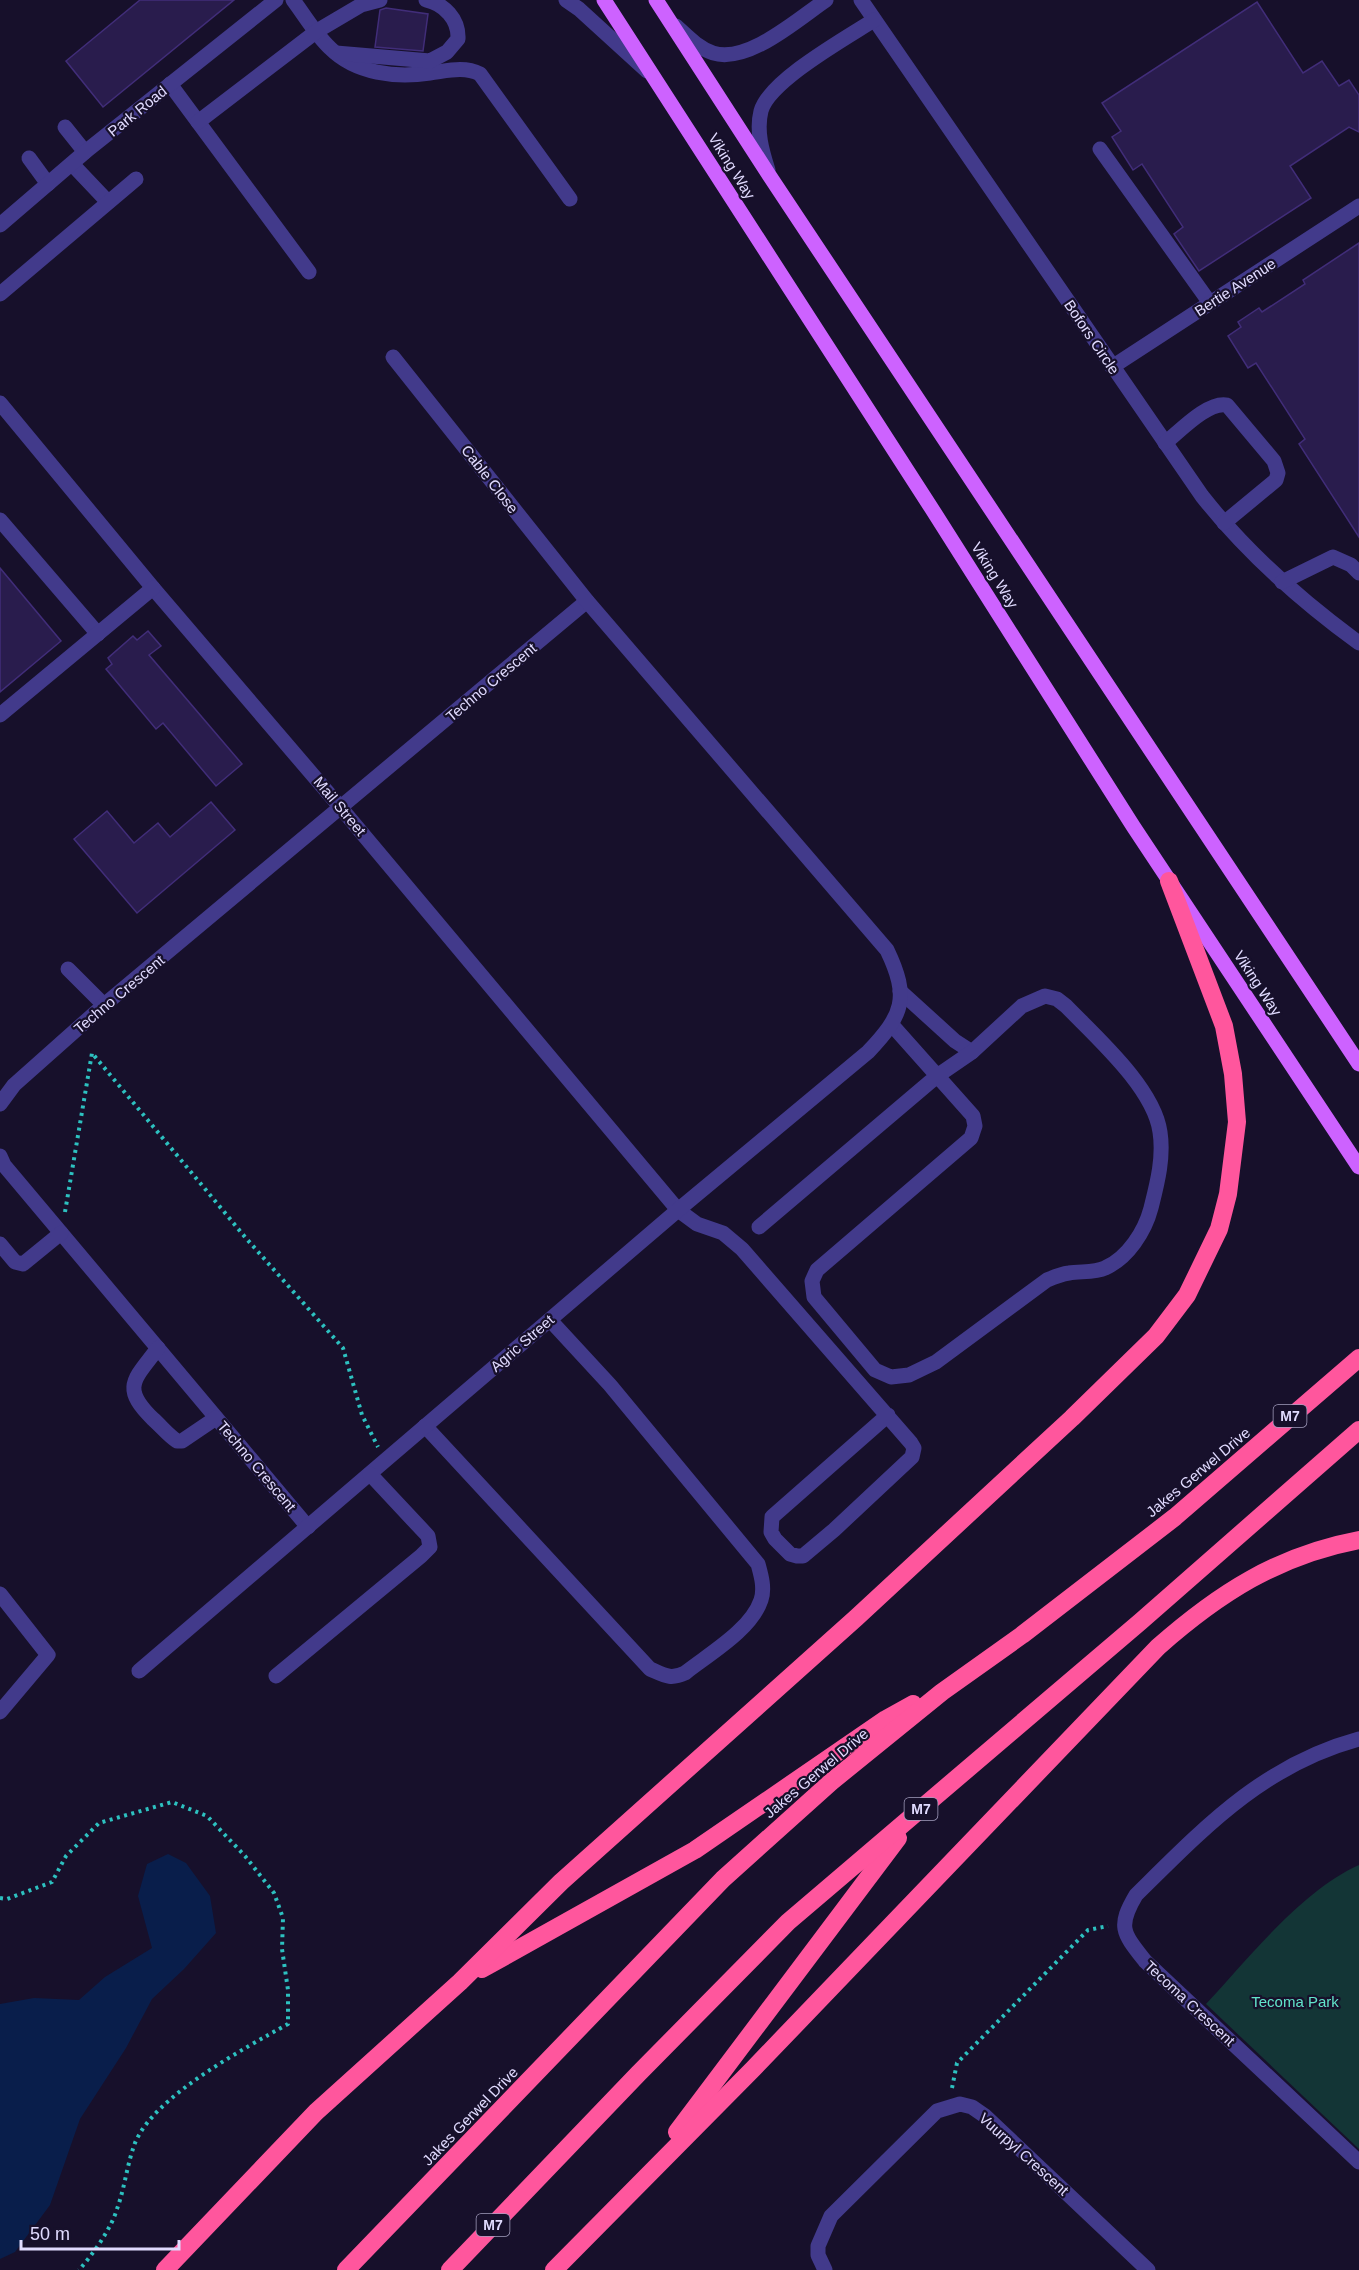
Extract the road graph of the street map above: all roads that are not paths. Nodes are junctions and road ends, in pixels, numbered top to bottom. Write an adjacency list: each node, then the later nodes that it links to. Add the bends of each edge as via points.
1 (276, 0): 15 (street, Park Road)
2 (293, 0): 12 (street)
3 (381, 0): 12 (street, via 361,5)
4 (426, 0): 13 (street, via 450,14 459,32 455,45 438,58 417,61)
5 (566, 0): 14 (street)
6 (604, 0): 14 (main road, Viking Way)
7 (656, 0): 10 (main road, Viking Way)
8 (826, 0): 10 (street, via 758,46 733,55 704,49)
9 (861, 0): 11 (street, Bofors Circle)
10 (667, 17): 22 (main road, Viking Way)
11 (874, 20): 22 (street, via 786,79 769,96 761,110 759,127); 33 (street, Bofors Circle)
12 (316, 31): 13 (street); 16 (street)
13 (335, 53): 25 (street, via 354,66 396,76 464,69 480,74)
14 (656, 79): 46 (main road, Viking Way)
15 (170, 84): 16 (street); 19 (street, Park Road)
16 (198, 122): 29 (street)
17 (65, 127): 19 (street)
18 (1100, 149): 31 (street)
19 (85, 152): 21 (street, Park Road)
20 (28, 158): 24 (street)
21 (72, 164): 24 (street, Park Road); 26 (street)
22 (769, 175): 52 (main road, Viking Way)
23 (136, 179): 26 (street)
24 (48, 184): 28 (street, Park Road)
25 (570, 199)
26 (108, 202): 30 (street)
27 (1359, 206): 31 (street, Bertie Avenue)
28 (0, 225)
29 (309, 272)
30 (0, 294)
31 (1210, 303): 33 (street, Bertie Avenue)
32 (393, 357): 41 (street, Cable Close)
33 (1112, 367): 35 (street, Bofors Circle)
34 (0, 404): 40 (street, Mail Street)
35 (1165, 443): 37 (street, Bofors Circle); 37 (street, via 1211,407 1222,404 1274,460 1276,480)
36 (0, 520): 42 (street)
37 (1224, 523): 39 (street, Bofors Circle)
38 (1359, 573): 39 (street, via 1334,556)
39 (1282, 582): 43 (street, Bofors Circle)
40 (153, 588): 42 (street); 45 (street, Mail Street)
41 (587, 601): 45 (street, Techno Crescent); 48 (street, via 886,950)
42 (98, 634): 44 (street)
43 (1359, 643)
44 (0, 715)
45 (341, 808): 49 (street, Techno Crescent); 57 (street, Mail Street)
46 (1169, 881): 56 (main road, Viking Way); 78 (highway, via 1224,1026 1237,1122 1228,1194 1219,1229 1187,1295 1156,1336 1072,1418 561,1882)
47 (68, 969): 49 (street)
48 (900, 991): 50 (street, Agric Street, via 899,1011); 51 (street)
49 (104, 1005): 54 (street, Techno Crescent, via 14,1084)
50 (892, 1025): 53 (street); 57 (street, Agric Street, via 868,1052)
51 (972, 1052): 53 (street); 53 (street, via 1022,1006 1045,996 1058,999 1120,1061 1143,1092 1160,1131 1160,1176 1147,1223 1135,1243 1105,1268 1047,1280 936,1362 909,1375 891,1377 875,1370 814,1297 812,1276 971,1138 973,1116)
52 (1359, 1064)
53 (937, 1076): 58 (street)
54 (0, 1104)
55 (0, 1156): 59 (street, Techno Crescent)
56 (1359, 1167)
57 (678, 1210): 61 (street, Agric Street); 64 (street, Mail Street, via 697,1224 723,1233 742,1249)
58 (759, 1227)
59 (61, 1233): 60 (street, via 23,1264 15,1262); 62 (street, Techno Crescent)
60 (0, 1244)
61 (550, 1320): 66 (street, Agric Street); 66 (street, via 610,1385 758,1564 763,1591 749,1623 685,1673 675,1677 650,1669)
62 (158, 1348): 65 (street, Techno Crescent); 65 (street, via 134,1385 133,1392 141,1407 177,1441)
63 (1359, 1358): 74 (highway, Jakes Gerwel Drive / M7, via 1175,1517)
64 (888, 1415): 64 (street, Mail Street, via 914,1448 912,1456 803,1556 790,1554 771,1532 772,1517)
65 (216, 1418): 69 (street, Techno Crescent)
66 (425, 1426): 68 (street, Agric Street)
67 (1359, 1430): 77 (highway, M7)
68 (370, 1474): 69 (street, Agric Street); 73 (street, via 428,1536 430,1547)
69 (308, 1527): 72 (street, Agric Street)
70 (1359, 1540): 80 (highway, via 1309,1553 1244,1582 1198,1613 1158,1647)
71 (0, 1594): 75 (street, via 48,1655)
72 (139, 1671)
73 (276, 1676)
74 (942, 1692): 78 (highway, via 886,1719 695,1850); 82 (highway, Jakes Gerwel Drive / M7, via 831,1782 723,1879)
75 (0, 1712)
76 (1359, 1739): 79 (street, Tecoma Crescent, via 1318,1753 1276,1774 1223,1811 1136,1895 1124,1923 1126,1933 1145,1961)
77 (918, 1811): 80 (highway); 83 (highway, M7, via 788,1922)
78 (460, 1982): 81 (highway, via 316,2112)
79 (1359, 2162)
80 (630, 2193): 84 (highway)
81 (165, 2270)
82 (346, 2270)
83 (450, 2270)
84 (554, 2270)
85 (825, 2270): 86 (street, Vuurpyl Crescent, via 818,2246 831,2216 938,2111 960,2104 972,2107 1005,2133)
86 (1148, 2270)

